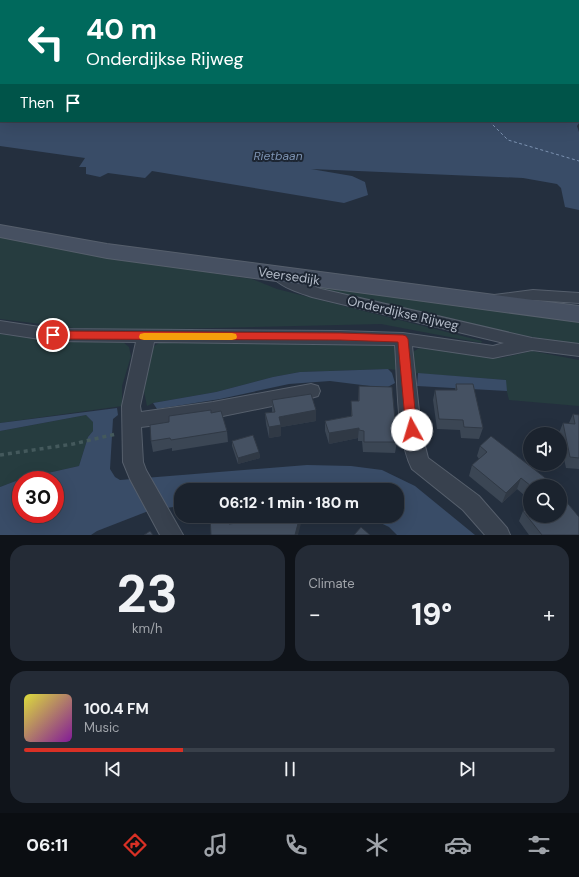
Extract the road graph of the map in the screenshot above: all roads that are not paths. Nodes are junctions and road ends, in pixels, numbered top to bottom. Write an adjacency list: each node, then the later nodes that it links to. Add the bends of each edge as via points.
1 (0, 231): 2 (main road, Veersedijk, via 107,251)
2 (278, 274): 4 (main road, Veersedijk); 9 (street, Onderdijkse Rijweg, via 294,284 318,293)
3 (579, 298): 4 (street, via 533,295)
4 (483, 302): 5 (main road, Veersedijk)
5 (579, 314)
6 (0, 327): 7 (street, Onderdijkse Rijweg, via 53,335)
7 (146, 337): 8 (street, Onderdijkse Rijweg); 12 (street, via 134,391)
8 (403, 339): 9 (street, Onderdijkse Rijweg, via 493,352); 14 (street, via 412,430 419,463 471,504)
9 (532, 344): 10 (street, Onderdijkse Rijweg)
10 (579, 350)
11 (311, 391): 12 (street, via 213,410)
12 (131, 420): 13 (street, via 133,462)
13 (172, 535)
14 (499, 535)

